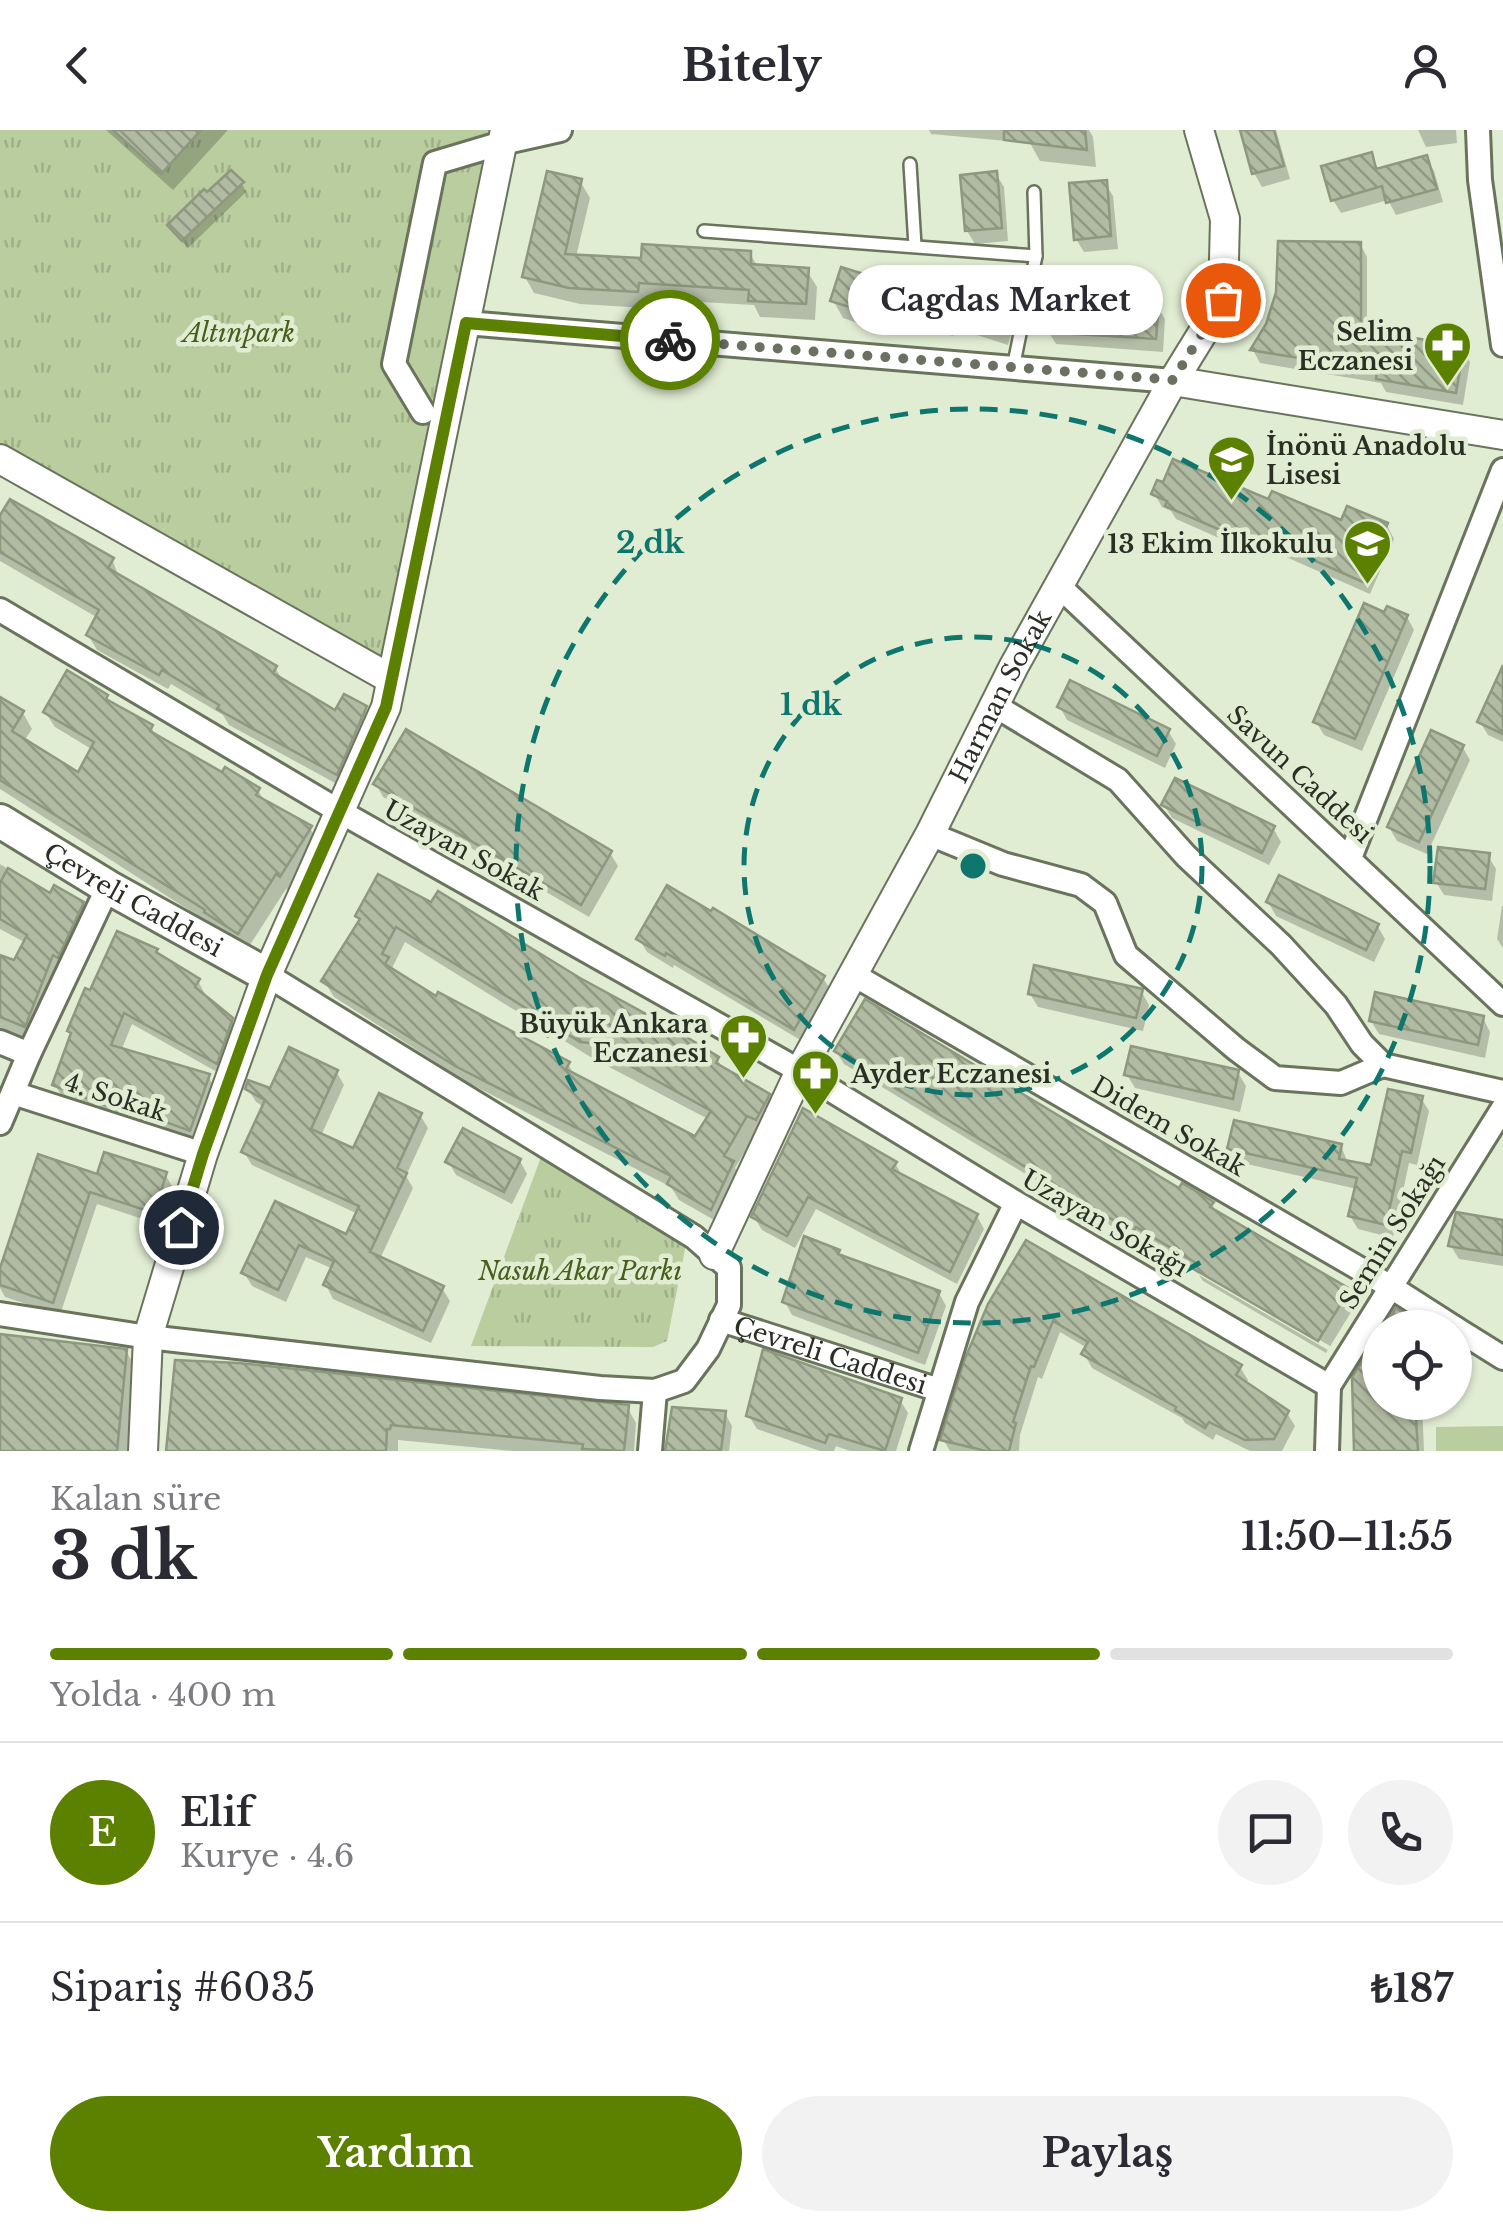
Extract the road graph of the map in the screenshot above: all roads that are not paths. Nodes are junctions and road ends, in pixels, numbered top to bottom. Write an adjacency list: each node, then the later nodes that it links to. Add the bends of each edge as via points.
1 (560, 130): 3 (street)
2 (1199, 130): 14 (street, Harman Sokak, via 1226,219 1223,300)
3 (504, 136): 11 (street); 15 (street, via 436,164 394,364)
4 (1479, 141): 5 (street); 12 (street)
5 (1503, 153)
6 (910, 164): 9 (lane)
7 (1034, 192): 10 (lane)
8 (704, 231): 9 (lane)
9 (914, 246): 10 (lane)
10 (1036, 256): 13 (lane)
11 (466, 323): 13 (street); 21 (street)
12 (1503, 345)
13 (1013, 368): 14 (street)
14 (1173, 380): 16 (street); 19 (street, Harman Sokak)
15 (423, 412)
16 (1503, 435)
17 (2, 464): 21 (street)
18 (1503, 470): 26 (street)
19 (1059, 586): 22 (street, Harman Sokak); 26 (street, Savun Caddesi)
20 (0, 610): 23 (street, Uzayan Sokak)
21 (391, 680): 23 (street, via 386,707)
22 (994, 705): 25 (street, Harman Sokak); 33 (street, via 1118,780 1186,856 1281,945)
23 (339, 811): 28 (street); 34 (street, Uzayan Sokak)
24 (0, 821): 27 (main road, Çevreli Caddesi)
25 (930, 834): 29 (street, Harman Sokak); 33 (street, via 1003,864 1082,885 1105,903 1126,955 1275,1078 1341,1083)
26 (1350, 858): 30 (street, Savun Caddesi)
27 (108, 887): 28 (main road, Çevreli Caddesi); 32 (street)
28 (267, 975): 39 (street); 41 (street)
29 (854, 975): 34 (street, Harman Sokak); 42 (street, Didem Sokak)
30 (1503, 1004)
31 (0, 1042): 32 (street)
32 (29, 1054): 36 (street)
33 (1383, 1065): 35 (street)
34 (800, 1071): 40 (street, Uzayan Sokağı); 41 (street, Harman Sokak)
35 (1503, 1092)
36 (13, 1093): 38 (street); 39 (street, 4. Sokak)
37 (1503, 1108): 42 (street, Semin Sokağı)
38 (0, 1123)
39 (203, 1154): 46 (street)
40 (1016, 1203): 49 (street, Uzayan Sokağı); 50 (street, via 967,1302)
41 (714, 1254): 45 (street, via 728,1268)
42 (1390, 1286): 43 (street, Didem Sokak); 49 (street, Semin Sokağı)
43 (1427, 1310)
44 (0, 1314): 46 (street)
45 (722, 1320): 50 (street, Çevreli Caddesi); 51 (street, via 684,1380)
46 (148, 1337): 51 (street); 52 (street)
47 (1472, 1339): 48 (street, Didem Sokak)
48 (1503, 1358)
49 (1328, 1386): 55 (street)
50 (939, 1390): 54 (street)
51 (655, 1391): 53 (street)
52 (143, 1451)
53 (650, 1451)
54 (921, 1451)
55 (1326, 1451)

